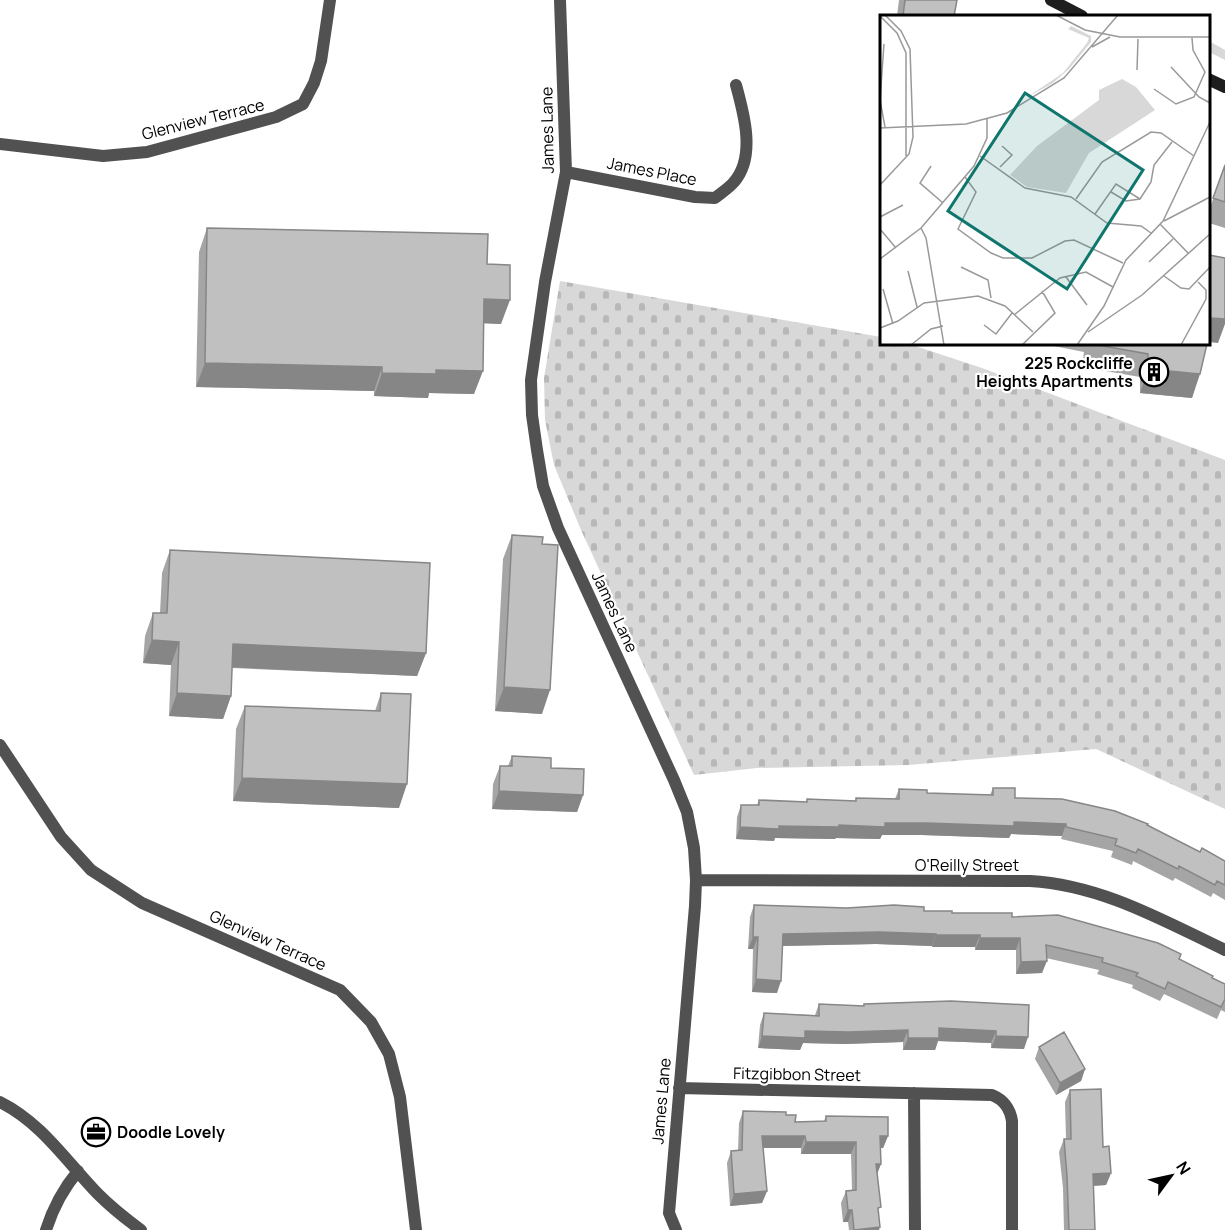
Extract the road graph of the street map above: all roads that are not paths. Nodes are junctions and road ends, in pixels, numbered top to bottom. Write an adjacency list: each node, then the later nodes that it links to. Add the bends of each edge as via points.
1 (330, 0): 8 (street, Glenview Terrace, via 314,83 303,104 276,117 147,152 103,156)
2 (560, 0): 9 (street, James Lane)
3 (1051, 0): 4 (street)
4 (1080, 15)
5 (1210, 80): 7 (street)
6 (736, 85): 9 (street, James Place, via 745,125 743,165 734,182 715,198)
7 (1225, 87)
8 (0, 144)
9 (566, 172): 11 (street, James Lane, via 544,282 531,380 543,486 558,528 681,795 692,830)
10 (0, 745): 19 (street, Glenview Terrace, via 61,837 91,870 142,903 340,990 371,1022 389,1054 400,1097)
11 (696, 880): 12 (street, O'Reilly Street, via 1044,882 1122,901); 13 (street, James Lane)
12 (1225, 950)
13 (678, 1088): 14 (street, Fitzgibbon Street); 20 (street, James Lane, via 669,1213)
14 (914, 1093): 21 (street); 22 (street, Fitzgibbon Street, via 986,1094 998,1098 1008,1108 1012,1121)
15 (0, 1102): 16 (street, via 42,1131)
16 (78, 1171): 17 (street, via 62,1192); 18 (street)
17 (46, 1230)
18 (141, 1230)
19 (417, 1230)
20 (676, 1230)
21 (915, 1230)
22 (1012, 1230)

